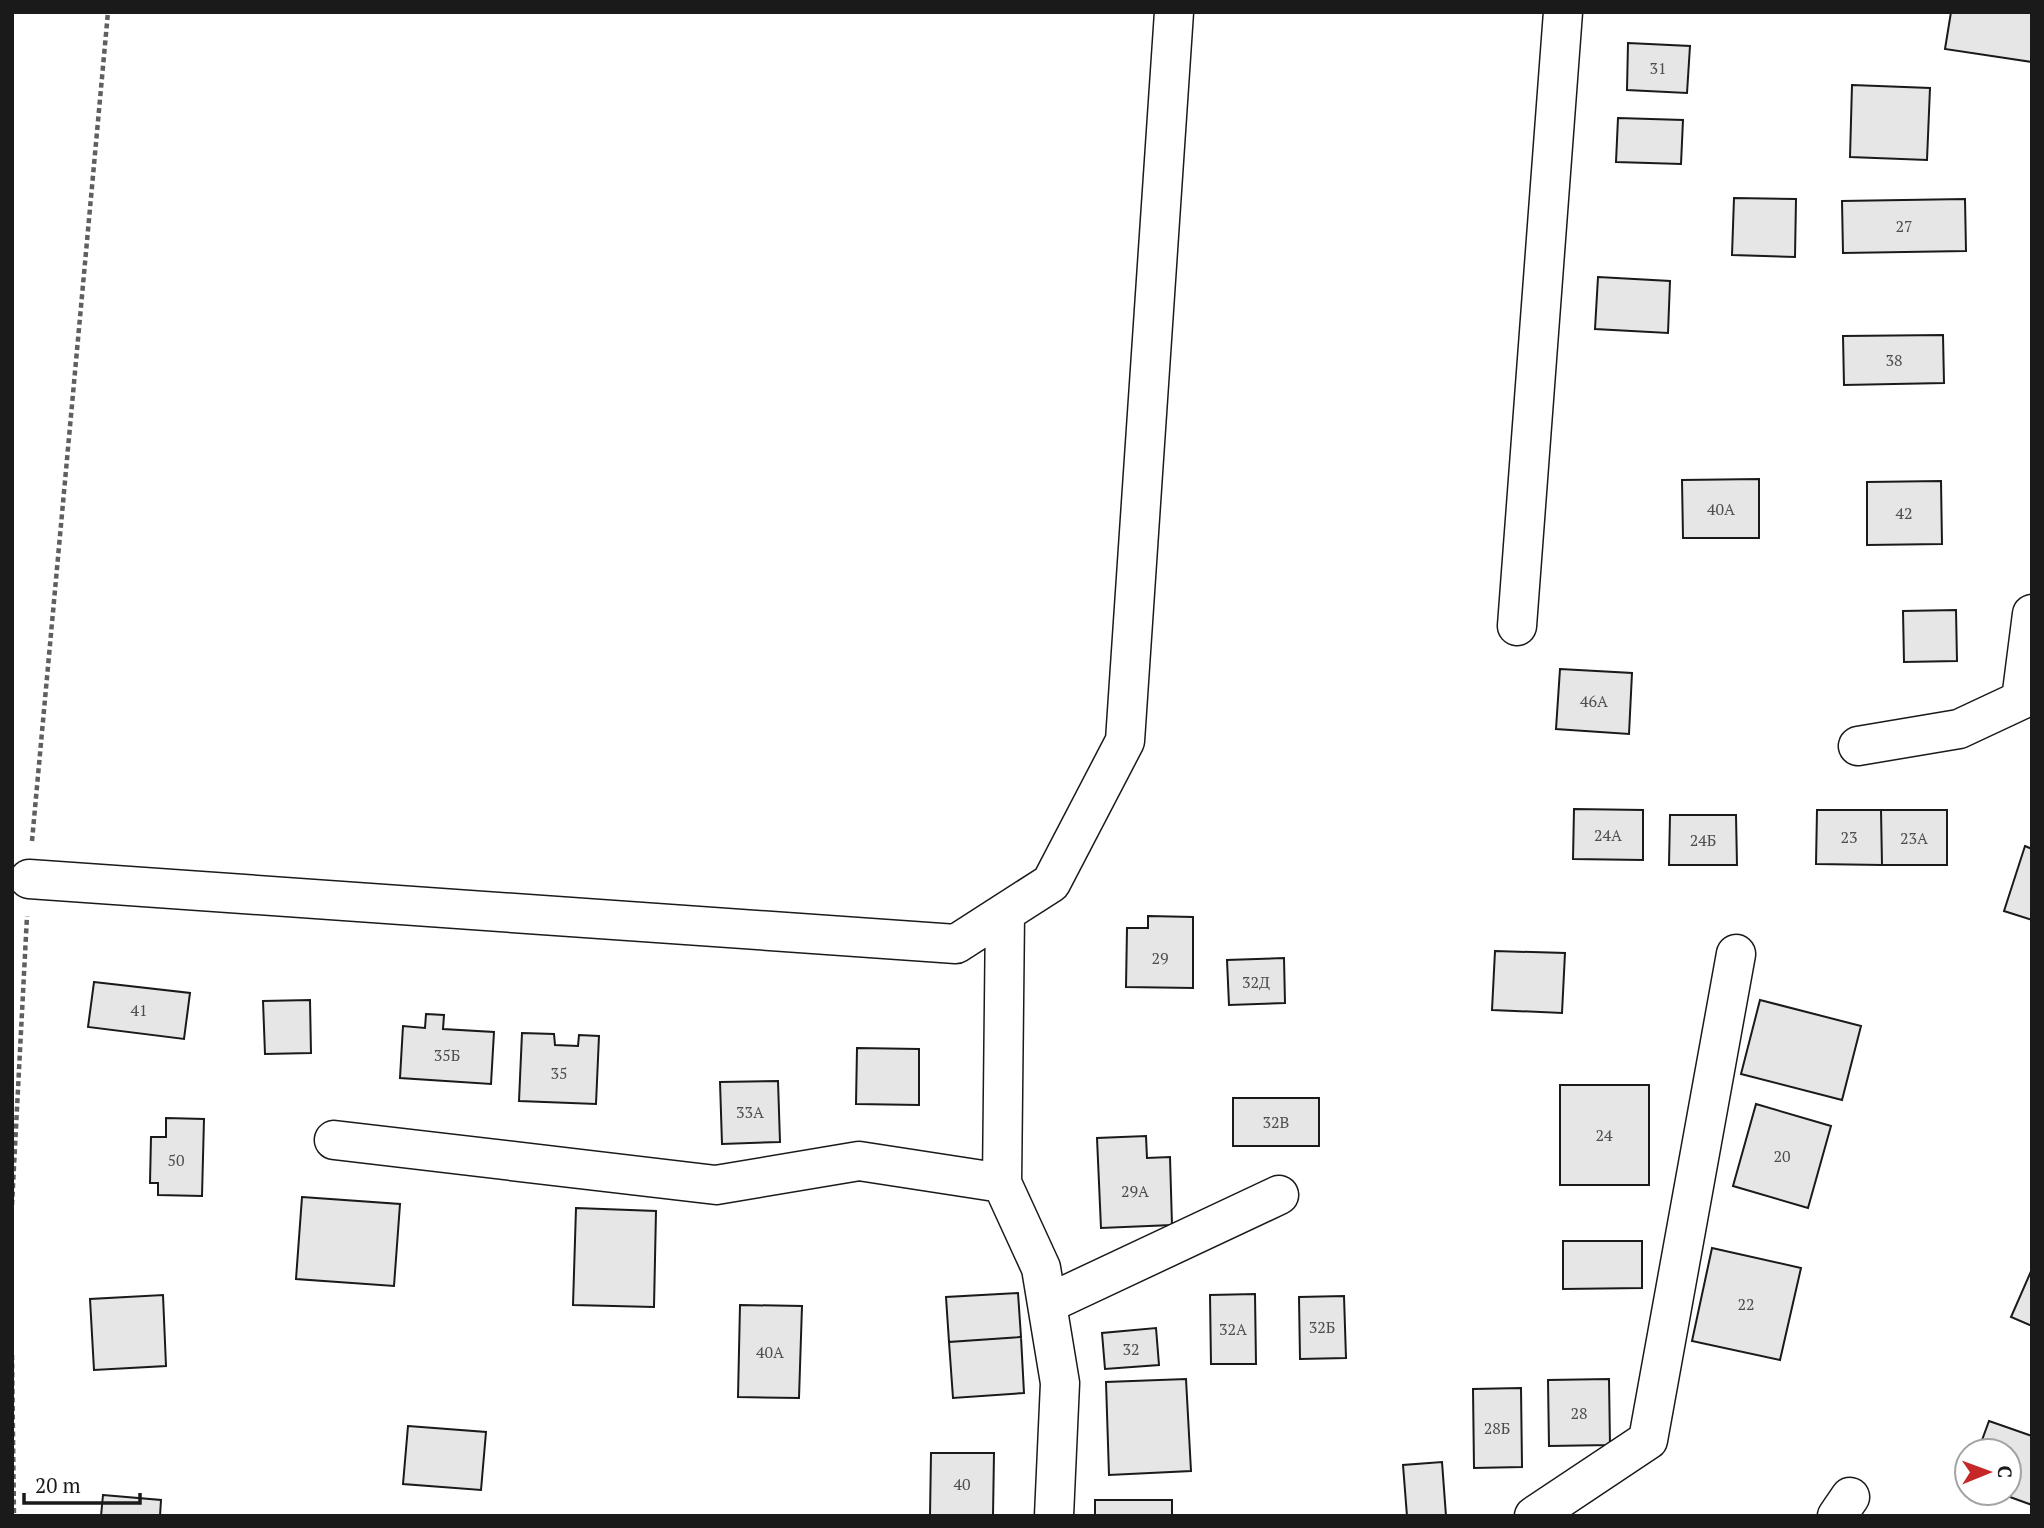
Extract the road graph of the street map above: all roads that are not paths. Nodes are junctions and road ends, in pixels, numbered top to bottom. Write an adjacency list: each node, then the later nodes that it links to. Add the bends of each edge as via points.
1 (1174, 12): 7 (street, via 1125,741 1051,883)
2 (1563, 12): 4 (street)
3 (2032, 614): 5 (street, via 2021,700 1959,729)
4 (1517, 626)
5 (1858, 746)
6 (29, 879): 7 (street, via 957,944)
7 (1005, 913): 10 (street)
8 (1736, 954): 14 (street, via 1648,1440)
9 (334, 1140): 10 (street, via 716,1185 859,1161)
10 (1002, 1182): 12 (street, via 1041,1268)
11 (1279, 1195): 12 (street)
12 (1047, 1304): 13 (street, via 1060,1383)
13 (1054, 1516)
14 (1534, 1516)

